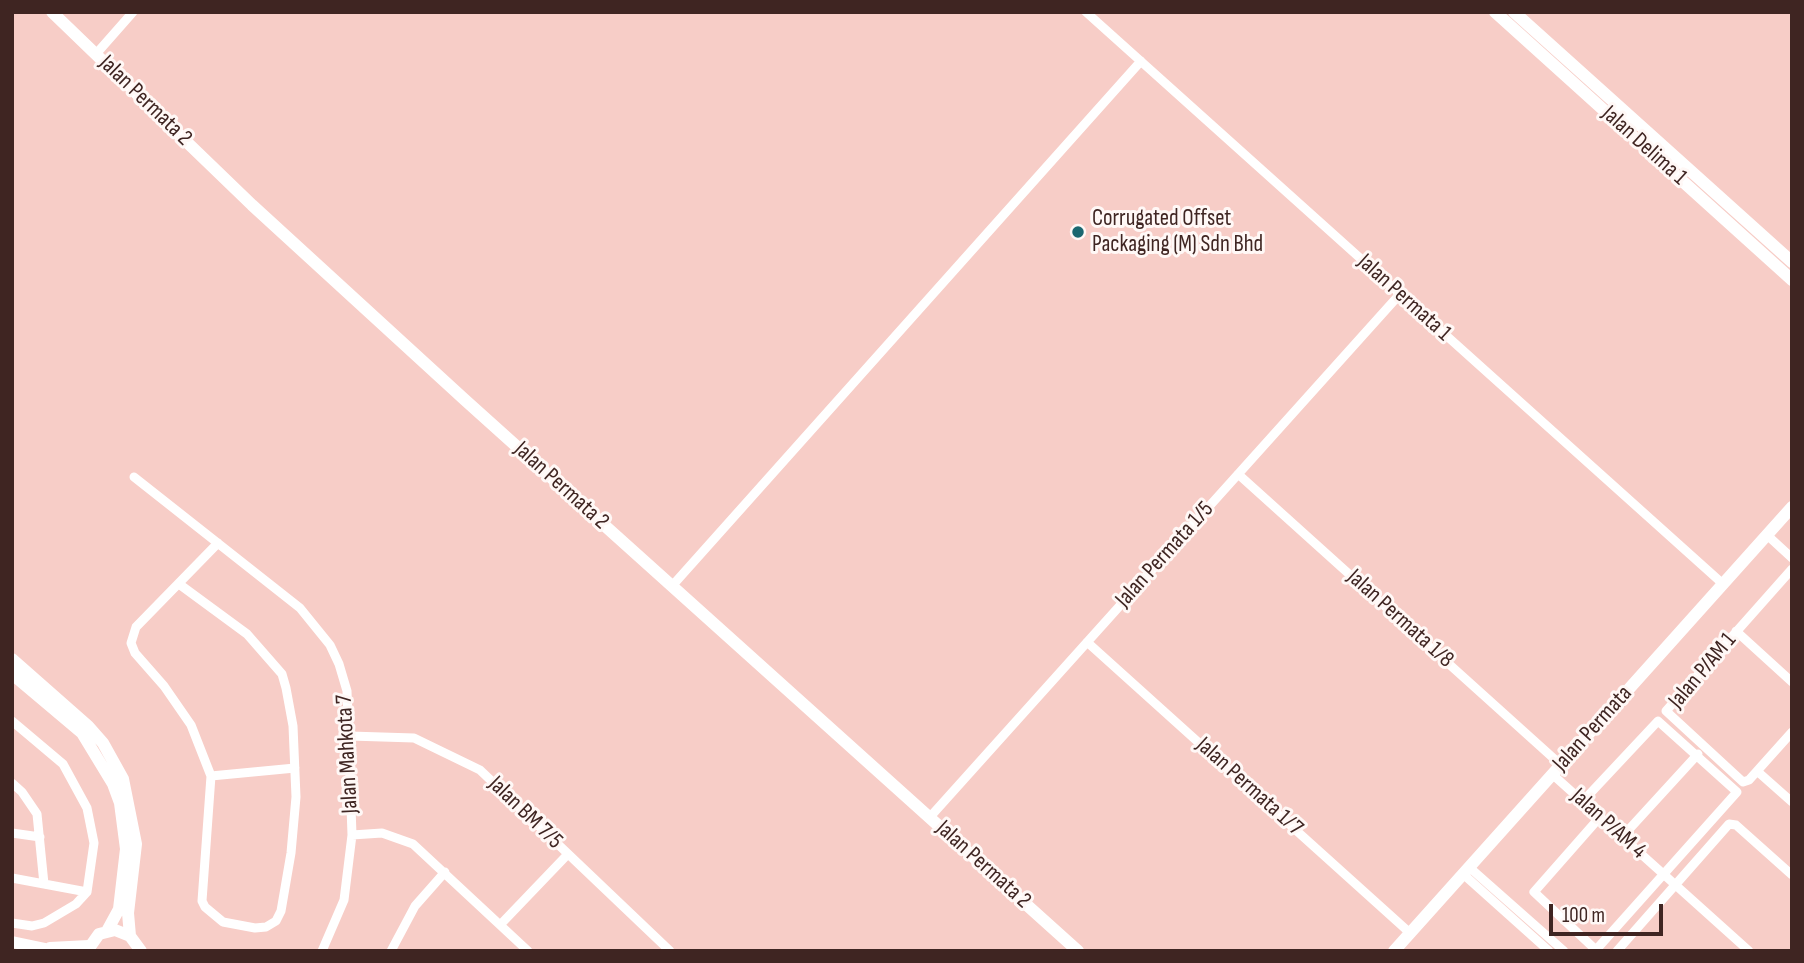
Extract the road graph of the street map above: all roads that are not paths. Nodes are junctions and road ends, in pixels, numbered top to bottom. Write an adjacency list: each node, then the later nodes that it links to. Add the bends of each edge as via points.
1 (52, 12): 6 (street, Jalan Permata 2)
2 (133, 12): 6 (street)
3 (1086, 12): 7 (street, Jalan Permata 1)
4 (1495, 12): 9 (street, Jalan Delima 1)
5 (1514, 12): 8 (street, Jalan Delima 1)
6 (96, 54): 20 (street, Jalan Permata 2, via 252,205)
7 (1140, 61): 10 (street, Jalan Permata 1); 20 (street)
8 (1792, 262)
9 (1792, 281)
10 (1400, 294): 11 (street, Jalan Permata 1/5); 19 (street, Jalan Permata 1)
11 (1238, 474): 22 (street, Jalan Permata 1/5); 31 (street, Jalan Permata 1/8)
12 (134, 477): 15 (street, Jalan Mahkota 7)
13 (1792, 507): 14 (street, Jalan Permata)
14 (1767, 535): 16 (street); 19 (street, Jalan Permata)
15 (218, 543): 18 (street); 28 (street, Jalan Mahkota 7, via 300,608 330,645 347,691)
16 (1792, 558)
17 (1792, 569): 21 (street, Jalan P/AM 1)
18 (179, 584): 30 (street, via 247,634 282,674 293,726); 33 (street, via 136,627 131,643 191,725)
19 (1723, 584): 31 (street, Jalan Permata)
20 (672, 586): 37 (street, Jalan Permata 2)
21 (1736, 631): 25 (street); 32 (street, Jalan P/AM 1, via 1666,711 1741,781 1747,782)
22 (1087, 642): 37 (street, Jalan Permata 1/5); 55 (street, Jalan Permata 1/7)
23 (12, 659): 56 (street, via 88,726 123,779 136,844)
24 (12, 674): 54 (street, via 82,733 117,793 126,860 119,909)
25 (1792, 682)
26 (12, 721): 51 (street, via 63,764 87,808 94,843)
27 (1792, 732): 32 (street)
28 (350, 736): 40 (street, Jalan Mahkota 7); 43 (street, Jalan BM 7/5, via 414,738 480,770)
29 (1698, 754): 35 (street, Jalan P/AM 1, via 1656,721); 42 (street); 46 (street, via 1737,794)
30 (295, 768): 33 (street); 33 (street, via 291,853 281,911 271,925 261,928 223,922 210,914 202,901)
31 (1557, 769): 35 (street, Jalan P/AM 4); 44 (street, Jalan Permata)
32 (1757, 771): 36 (street)
33 (211, 776)
34 (12, 783): 41 (street, via 34,808)
35 (1583, 801): 38 (street, Jalan P/AM 4)
36 (1792, 802)
37 (930, 817): 67 (street, Jalan Permata 2)
38 (1600, 817): 42 (street, Jalan P/AM 4); 59 (street, via 1535,890 1536,896)
39 (12, 833): 41 (street)
40 (352, 835): 45 (street, via 398,837); 63 (street, Jalan Mahkota 7, via 344,900)
41 (40, 837): 49 (street)
42 (1622, 837): 46 (street, Jalan P/AM 4)
43 (568, 854): 53 (street); 66 (street, Jalan BM 7/5)
44 (1466, 871): 55 (street, Jalan Permata); 69 (street); 70 (street)
45 (445, 872): 53 (street); 64 (street, via 415,906)
46 (1664, 874): 50 (street, Jalan P/AM 4); 59 (street)
47 (1792, 875): 50 (street, via 1731,824)
48 (12, 878): 49 (street)
49 (44, 884): 51 (street)
50 (1675, 885): 61 (street, Jalan P/AM 4); 71 (street)
51 (87, 892): 52 (street, via 44,923)
52 (12, 923)
53 (500, 925): 65 (street)
54 (107, 931): 56 (street); 58 (street)
55 (1410, 933): 68 (street, Jalan Permata)
56 (130, 936): 62 (street)
57 (12, 942): 60 (street)
58 (88, 948): 60 (street)
59 (1598, 949)
60 (52, 950)
61 (1747, 950)
62 (141, 951)
63 (321, 951)
64 (391, 951)
65 (528, 951)
66 (670, 951)
67 (1078, 951)
68 (1394, 951)
69 (1549, 951)
70 (1564, 951)
71 (1617, 951)

